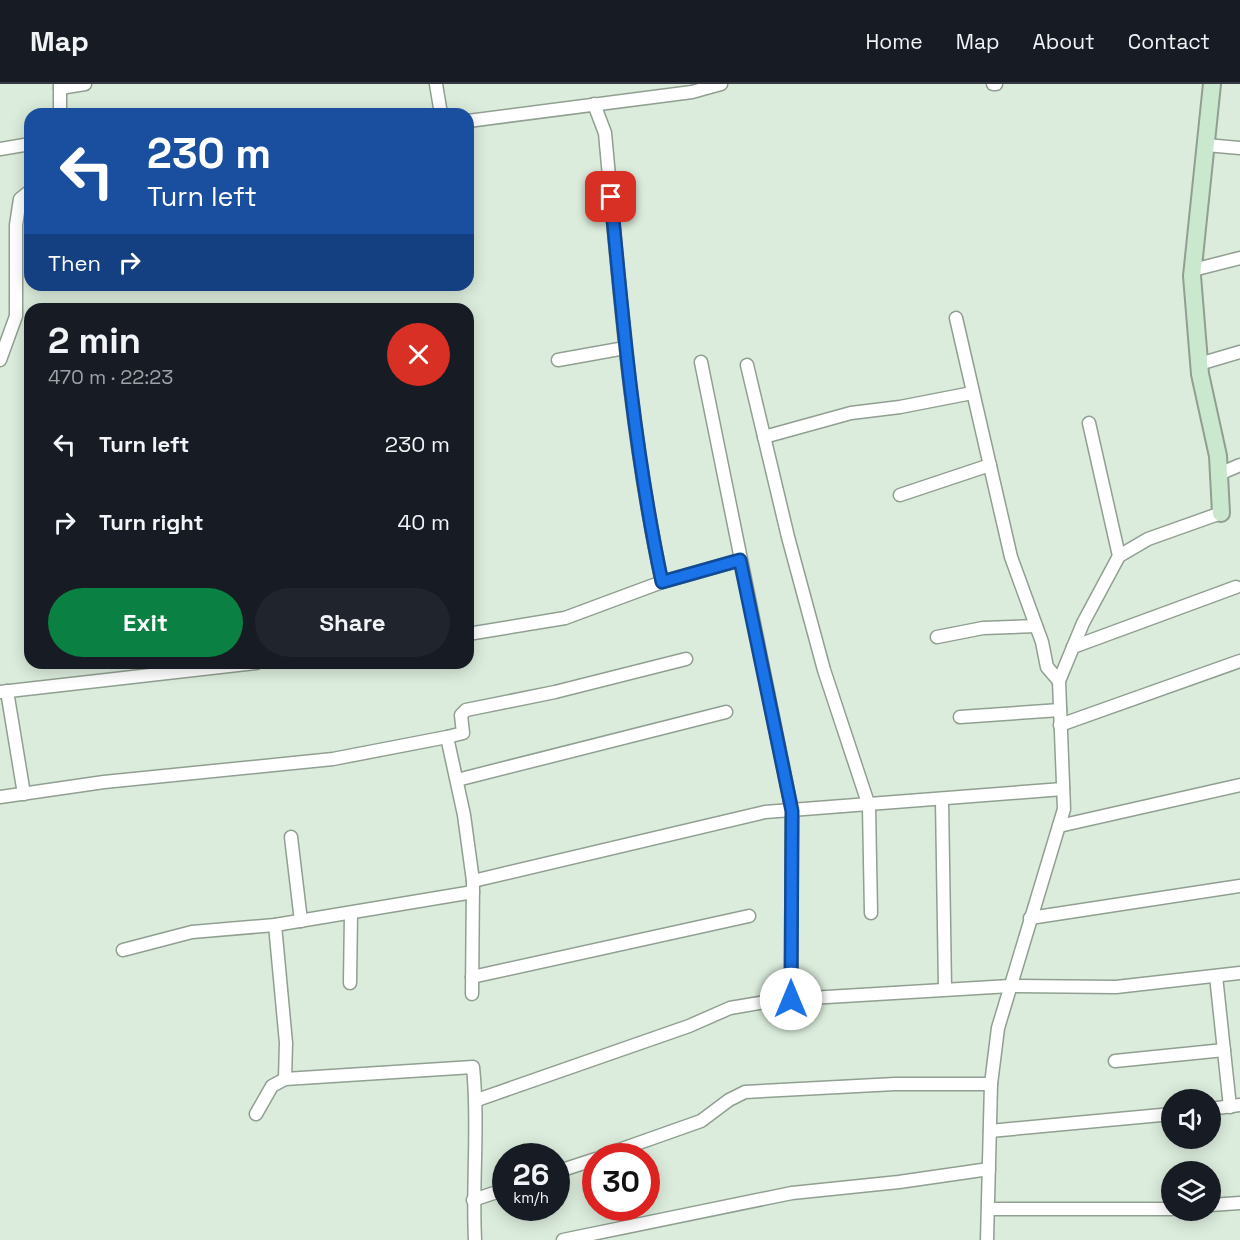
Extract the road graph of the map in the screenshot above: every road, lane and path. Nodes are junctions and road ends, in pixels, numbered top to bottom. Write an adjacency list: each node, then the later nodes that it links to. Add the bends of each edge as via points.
1 (86, 84): 5 (street)
2 (436, 84): 8 (street)
3 (721, 84): 6 (street, via 692,92)
4 (1212, 84): 11 (street)
5 (60, 86): 7 (street)
6 (594, 104): 9 (street); 19 (street, via 605,133)
7 (60, 108)
8 (440, 108)
9 (474, 120)
10 (24, 145): 13 (street)
11 (1206, 146): 12 (street); 16 (street)
12 (1240, 148)
13 (0, 149)
14 (24, 195): 18 (street, via 20,198 16,225 16,316)
15 (1240, 258): 16 (street)
16 (1193, 270): 24 (street)
17 (956, 318): 26 (street)
18 (6, 328): 21 (street)
19 (625, 348): 22 (street); 36 (street)
20 (1240, 352): 24 (street)
21 (0, 360)
22 (558, 360)
23 (701, 362): 35 (street)
24 (1199, 364): 31 (street)
25 (747, 365): 28 (street)
26 (972, 393): 28 (street, via 851,413); 29 (street)
27 (1089, 423): 34 (street)
28 (764, 437): 58 (street, via 824,670)
29 (990, 465): 32 (street); 38 (street, via 1011,557)
30 (1240, 465): 31 (street)
31 (1219, 474): 33 (street)
32 (900, 495)
33 (1221, 513): 34 (street, via 1148,539)
34 (1119, 556): 41 (street)
35 (740, 560): 36 (street); 59 (street)
36 (662, 582): 39 (street, via 565,618)
37 (1236, 587): 41 (street)
38 (1036, 626): 40 (street, via 983,628); 45 (street, via 1047,667)
39 (474, 633)
40 (936, 637)
41 (1073, 647): 45 (street)
42 (686, 660): 51 (street, via 466,710 461,715 463,733)
43 (1240, 662): 50 (street)
44 (201, 669): 46 (street)
45 (1059, 681): 47 (street)
46 (3, 691): 55 (street)
47 (1060, 710): 49 (street); 50 (street)
48 (726, 712): 52 (street)
49 (960, 717)
50 (1060, 725): 54 (street)
51 (447, 737): 52 (street); 55 (street, via 333,759)
52 (457, 780): 63 (street)
53 (1240, 785): 60 (street)
54 (1063, 789): 57 (street); 60 (street, via 1064,809)
55 (24, 794): 56 (street)
56 (0, 797)
57 (942, 800): 58 (street); 76 (street)
58 (869, 806): 59 (street); 64 (street)
59 (792, 811): 63 (street, via 733,819); 78 (street)
60 (1059, 826): 67 (street)
61 (291, 837): 68 (street)
62 (1240, 886): 67 (street)
63 (473, 887): 65 (street); 73 (street)
64 (871, 913)
65 (351, 914): 68 (street); 74 (street)
66 (749, 916): 73 (street)
67 (1030, 918): 75 (street)
68 (301, 921): 69 (street)
69 (276, 925): 70 (street, via 192,932); 81 (street, via 286,1043)
70 (123, 950)
71 (1240, 973): 72 (street)
72 (1216, 976): 75 (street, via 1116,987); 79 (street)
73 (472, 977): 77 (street)
74 (351, 983)
75 (1010, 986): 76 (street); 82 (street, via 998,1028)
76 (945, 988): 78 (street)
77 (472, 994)
78 (791, 999): 83 (street, via 729,1008 689,1026)
79 (1224, 1050): 80 (street); 84 (street)
80 (1115, 1061)
81 (285, 1078): 83 (street, via 473,1067); 85 (street, via 272,1086)
82 (991, 1084): 87 (street); 88 (street, via 895,1084 745,1092 701,1121)
83 (477, 1100): 91 (street)
84 (1235, 1106)
85 (256, 1114)
86 (1161, 1115): 87 (street)
87 (990, 1131): 89 (street)
88 (639, 1143)
89 (989, 1169): 94 (street); 97 (street, via 792,1193)
90 (492, 1194): 91 (street)
91 (473, 1200): 96 (street)
92 (1240, 1203): 93 (street)
93 (1221, 1205)
94 (989, 1209): 95 (street); 98 (street)
95 (1161, 1209)
96 (475, 1240)
97 (563, 1240)
98 (987, 1240)

